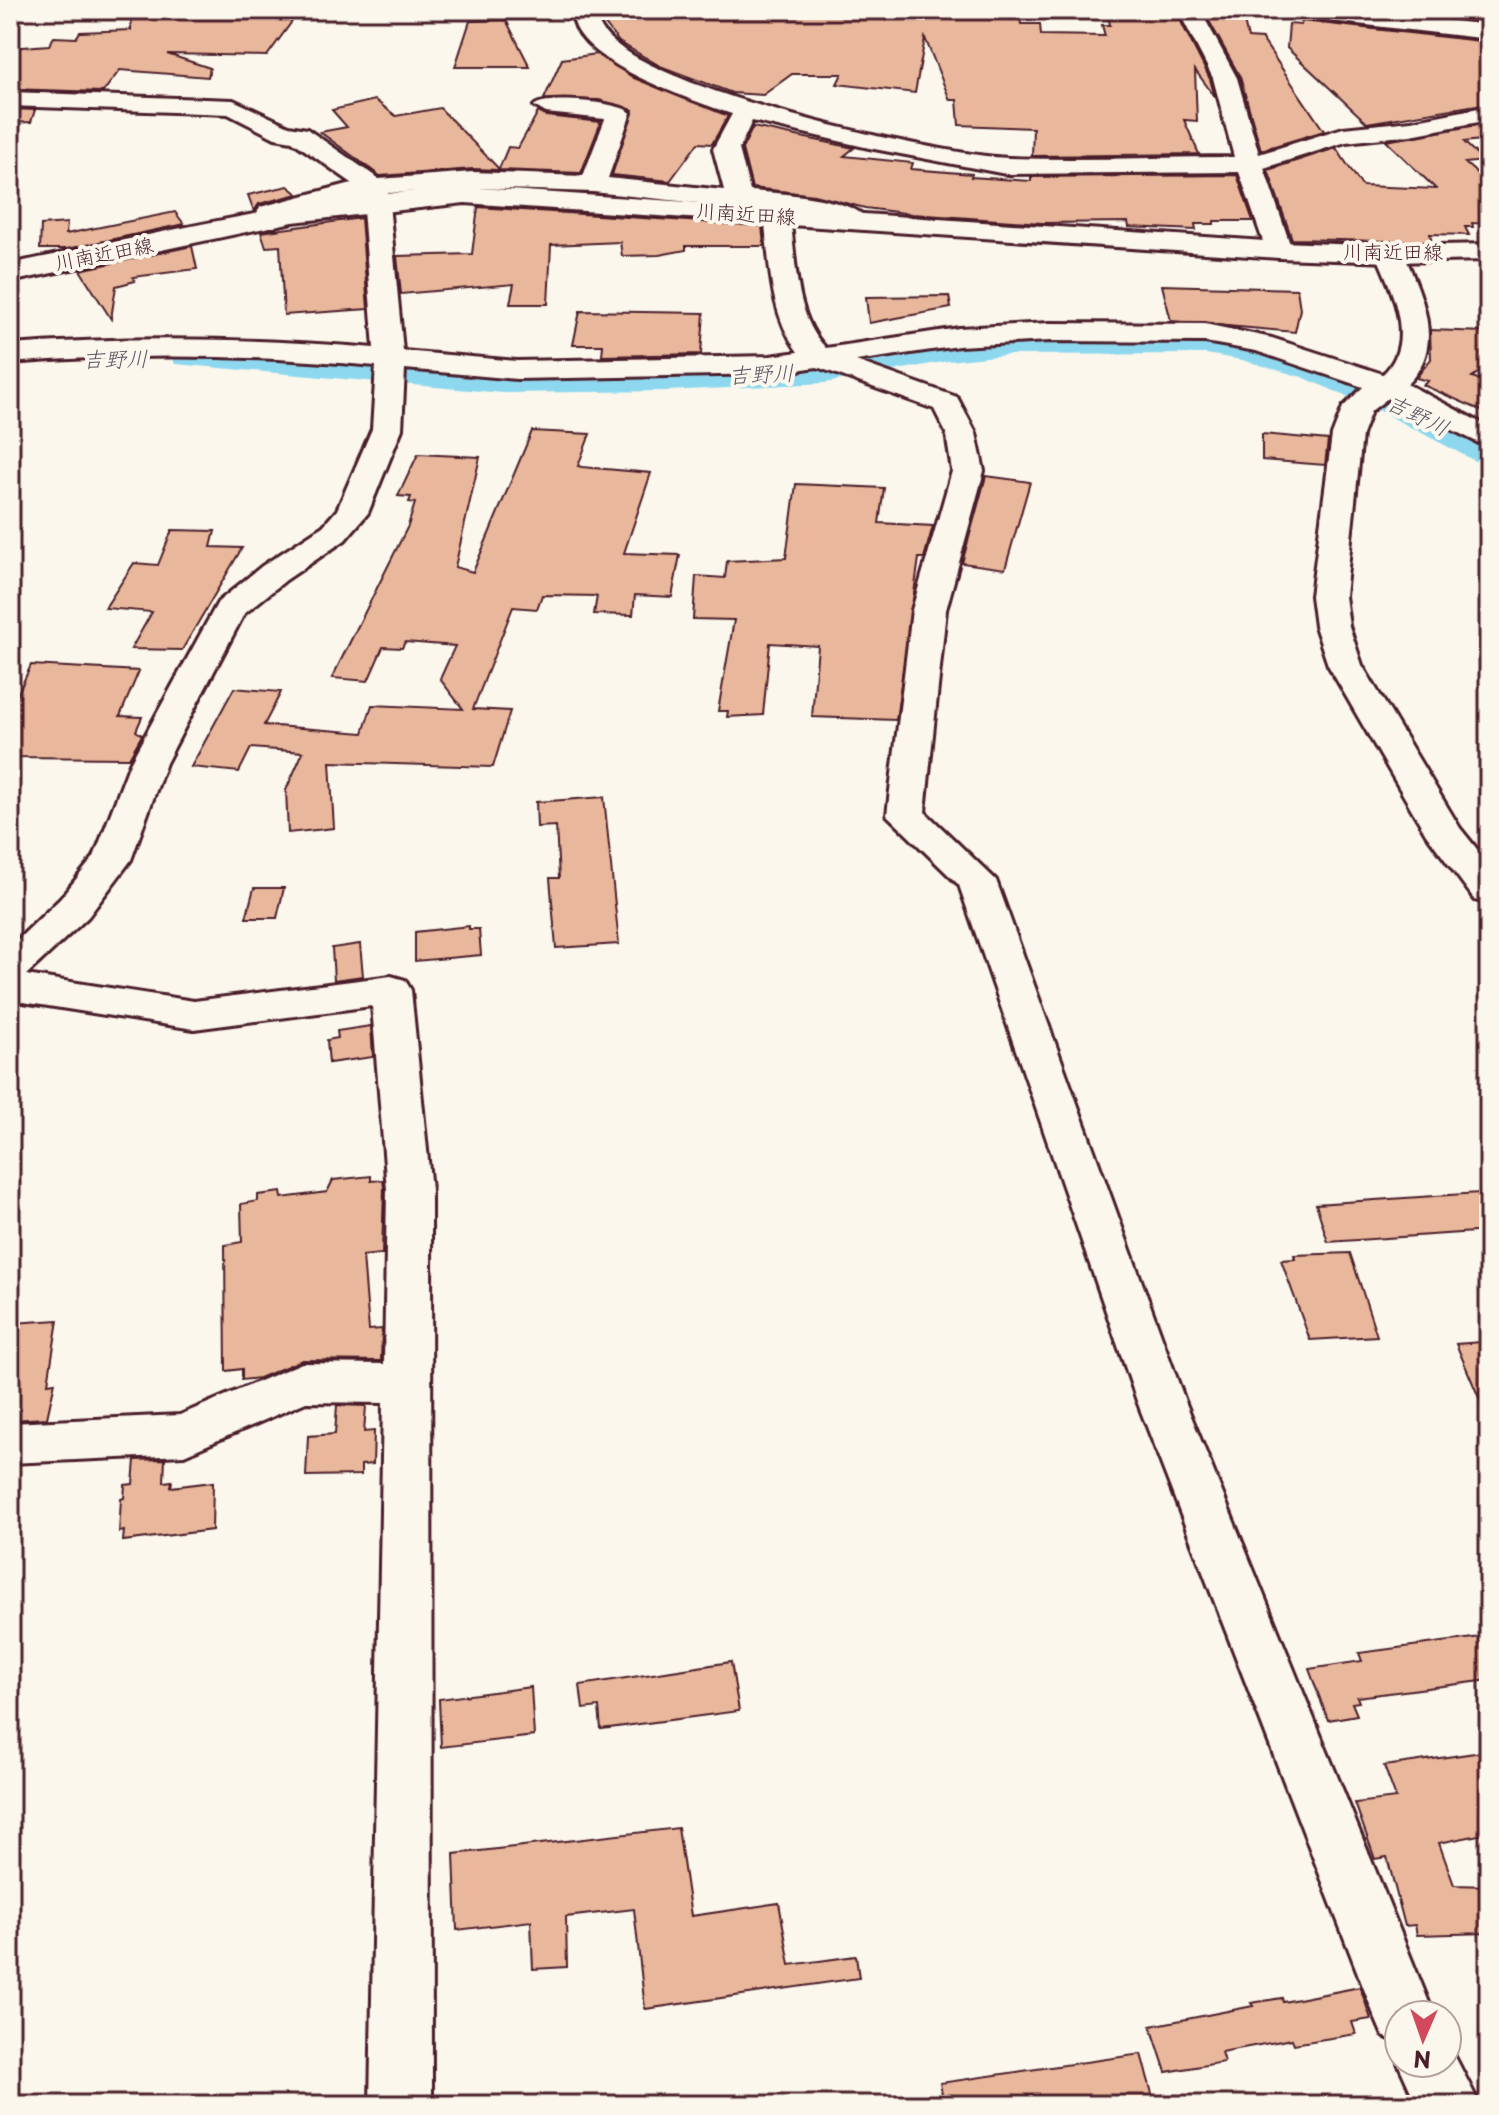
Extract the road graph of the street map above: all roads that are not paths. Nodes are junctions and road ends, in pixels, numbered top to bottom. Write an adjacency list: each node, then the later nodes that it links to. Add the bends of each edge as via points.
1 (638, 10): 4 (street)
2 (1189, 10): 10 (street, via 1225,78)
3 (1296, 10): 5 (street)
4 (584, 13): 8 (street, via 589,34 605,49)
5 (1489, 32)
6 (10, 99): 12 (street, via 233,107 284,133 298,134)
7 (546, 106): 11 (street, via 619,113)
8 (745, 112): 10 (street, via 981,163); 13 (street, via 726,149)
9 (1489, 113): 10 (street, via 1343,135)
10 (1252, 164): 16 (street)
11 (593, 184): 12 (street, via 498,179); 13 (street)
12 (375, 195): 13 (main road, 川南近田線); 19 (main road, 川南近田線); 23 (street)
13 (742, 205): 14 (main road, 川南近田線); 15 (street, via 837,211)
14 (777, 216): 15 (main road, 川南近田線); 21 (street, via 792,314 809,349)
15 (856, 221): 16 (main road, 川南近田線)
16 (1279, 250): 18 (main road, 川南近田線)
17 (1489, 252): 18 (main road, 川南近田線)
18 (1390, 254): 24 (street, via 1409,299 1415,336 1403,373)
19 (10, 273)
20 (10, 354): 23 (street, via 285,349)
21 (844, 366): 23 (street); 23 (street, via 737,388 554,392); 24 (street, via 1064,350 1189,352 1246,360); 24 (street, via 959,337 1205,333 1262,344); 31 (street, via 946,403 961,433 968,471 929,610 906,815 977,880 1161,1401)
22 (267, 373): 23 (street)
23 (392, 373): 28 (street, via 387,429 352,513 334,533 230,609 148,763 112,860 74,908)
24 (1374, 394): 25 (street); 26 (street); 27 (street, via 1354,410 1347,435 1328,596 1332,626 1345,665 1437,821)
25 (1489, 439)
26 (1489, 464)
27 (1489, 891)
28 (15, 964): 29 (street, via 13,987 194,1015 391,990 409,1190)
29 (409, 1384): 30 (street, via 302,1382 184,1435); 33 (street)
30 (10, 1443)
31 (1398, 1999)
32 (1436, 2079): 34 (street)
33 (401, 2105)
34 (1449, 2105)

